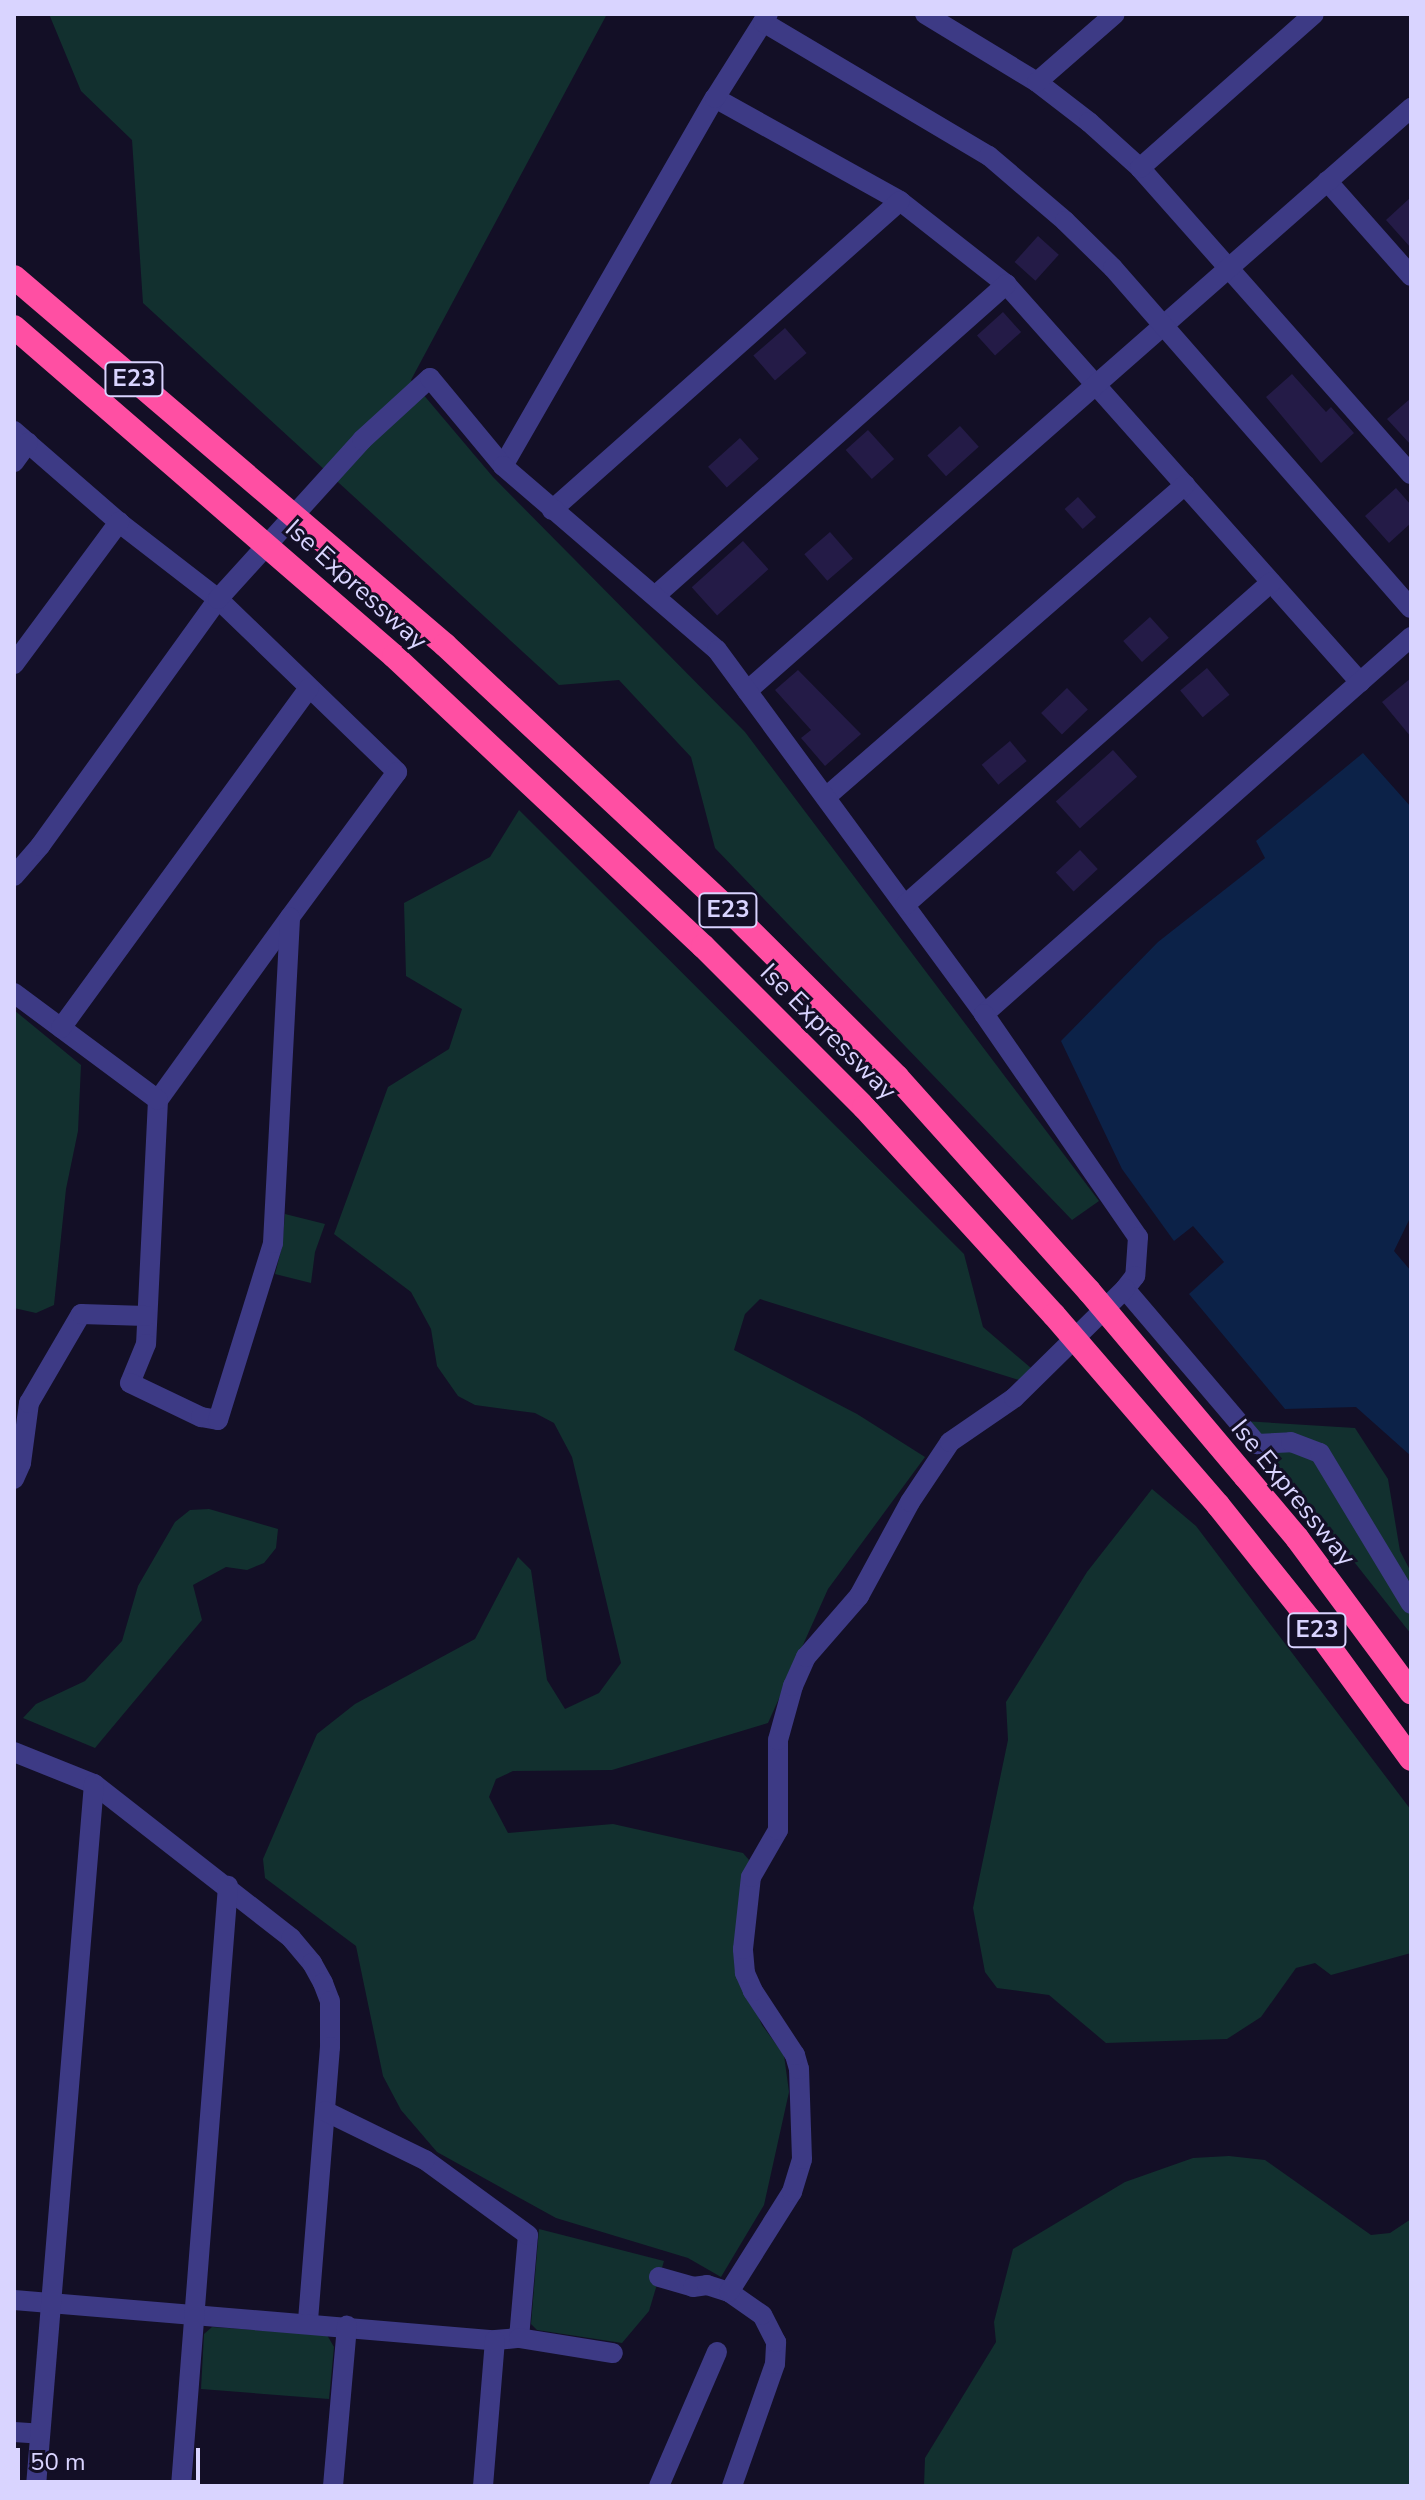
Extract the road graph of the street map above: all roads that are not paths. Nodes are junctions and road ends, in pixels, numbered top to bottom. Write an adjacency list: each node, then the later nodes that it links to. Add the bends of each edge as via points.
1 (925, 14): 5 (street)
2 (1115, 14): 5 (street)
3 (1314, 14): 8 (street)
4 (765, 18): 6 (street); 15 (street, via 989,156 1065,221)
5 (1037, 82): 8 (street)
6 (715, 98): 10 (street); 20 (street)
7 (1411, 108): 9 (street)
8 (1140, 168): 11 (street)
9 (1327, 181): 11 (street); 12 (street)
10 (900, 201): 14 (street); 23 (street)
11 (1230, 267): 15 (street); 21 (street)
12 (1411, 276)
13 (14, 277): 46 (highway, Ise Expressway / E23, via 445,645 729,910 897,1077 1089,1291 1297,1538)
14 (1006, 284): 17 (street); 26 (street)
15 (1163, 325): 17 (street); 28 (street)
16 (14, 327): 48 (highway, Ise Expressway / E23, via 311,581 703,946 864,1107 1218,1505)
17 (1096, 384): 22 (street); 33 (street)
18 (21, 437): 19 (street); 24 (street)
19 (14, 462)
20 (503, 466): 23 (street); 27 (street, via 430,378 362,440)
21 (1411, 474)
22 (1185, 485): 25 (street); 34 (street)
23 (552, 510): 26 (street)
24 (119, 522): 27 (street); 30 (street)
25 (1271, 582): 31 (street); 36 (street)
26 (655, 596): 33 (street, via 717,650)
27 (218, 599): 32 (street); 35 (street)
28 (1411, 608)
29 (1411, 637): 31 (street)
30 (14, 664)
31 (1360, 682): 39 (street)
32 (309, 688): 37 (street, via 397,772); 40 (street)
33 (747, 691): 34 (street)
34 (826, 797): 36 (street)
35 (14, 876)
36 (905, 905): 39 (street)
37 (290, 917): 41 (street); 43 (street, via 273,1243 218,1420 130,1383 146,1344)
38 (14, 993): 40 (street)
39 (984, 1014): 42 (street, via 1138,1237 1135,1276)
40 (61, 1028): 41 (street)
41 (158, 1100): 43 (street)
42 (1125, 1289): 45 (street, via 1257,1444 1291,1442 1320,1453); 53 (street, via 1014,1398 950,1442 859,1596 806,1657 793,1686 778,1740 778,1830 751,1877 743,1949 753,1991 799,2069 801,2169)
43 (146, 1316): 44 (street, via 81,1314 29,1403)
44 (14, 1479)
45 (1408, 1591)
46 (1411, 1692)
47 (14, 1752): 49 (street)
48 (1411, 1759)
49 (94, 1784): 50 (street); 55 (street)
50 (228, 1886): 51 (street, via 291,1938 323,1983 330,2001); 56 (street)
51 (325, 2111): 57 (street); 59 (street, via 425,2160 528,2235)
52 (659, 2277): 53 (street)
53 (729, 2292): 70 (street, via 762,2315 776,2342 775,2364)
54 (14, 2300): 55 (street)
55 (52, 2303): 56 (street); 64 (street)
56 (195, 2313): 57 (street); 66 (street)
57 (308, 2323): 58 (street)
58 (347, 2326): 60 (street); 67 (street)
59 (519, 2338): 60 (street); 62 (street)
60 (495, 2340): 68 (street)
61 (717, 2352): 69 (street)
62 (613, 2353)
63 (14, 2432): 64 (street)
64 (40, 2434): 65 (street)
65 (36, 2486)
66 (181, 2486)
67 (333, 2486)
68 (483, 2486)
69 (659, 2486)
70 (732, 2486)

